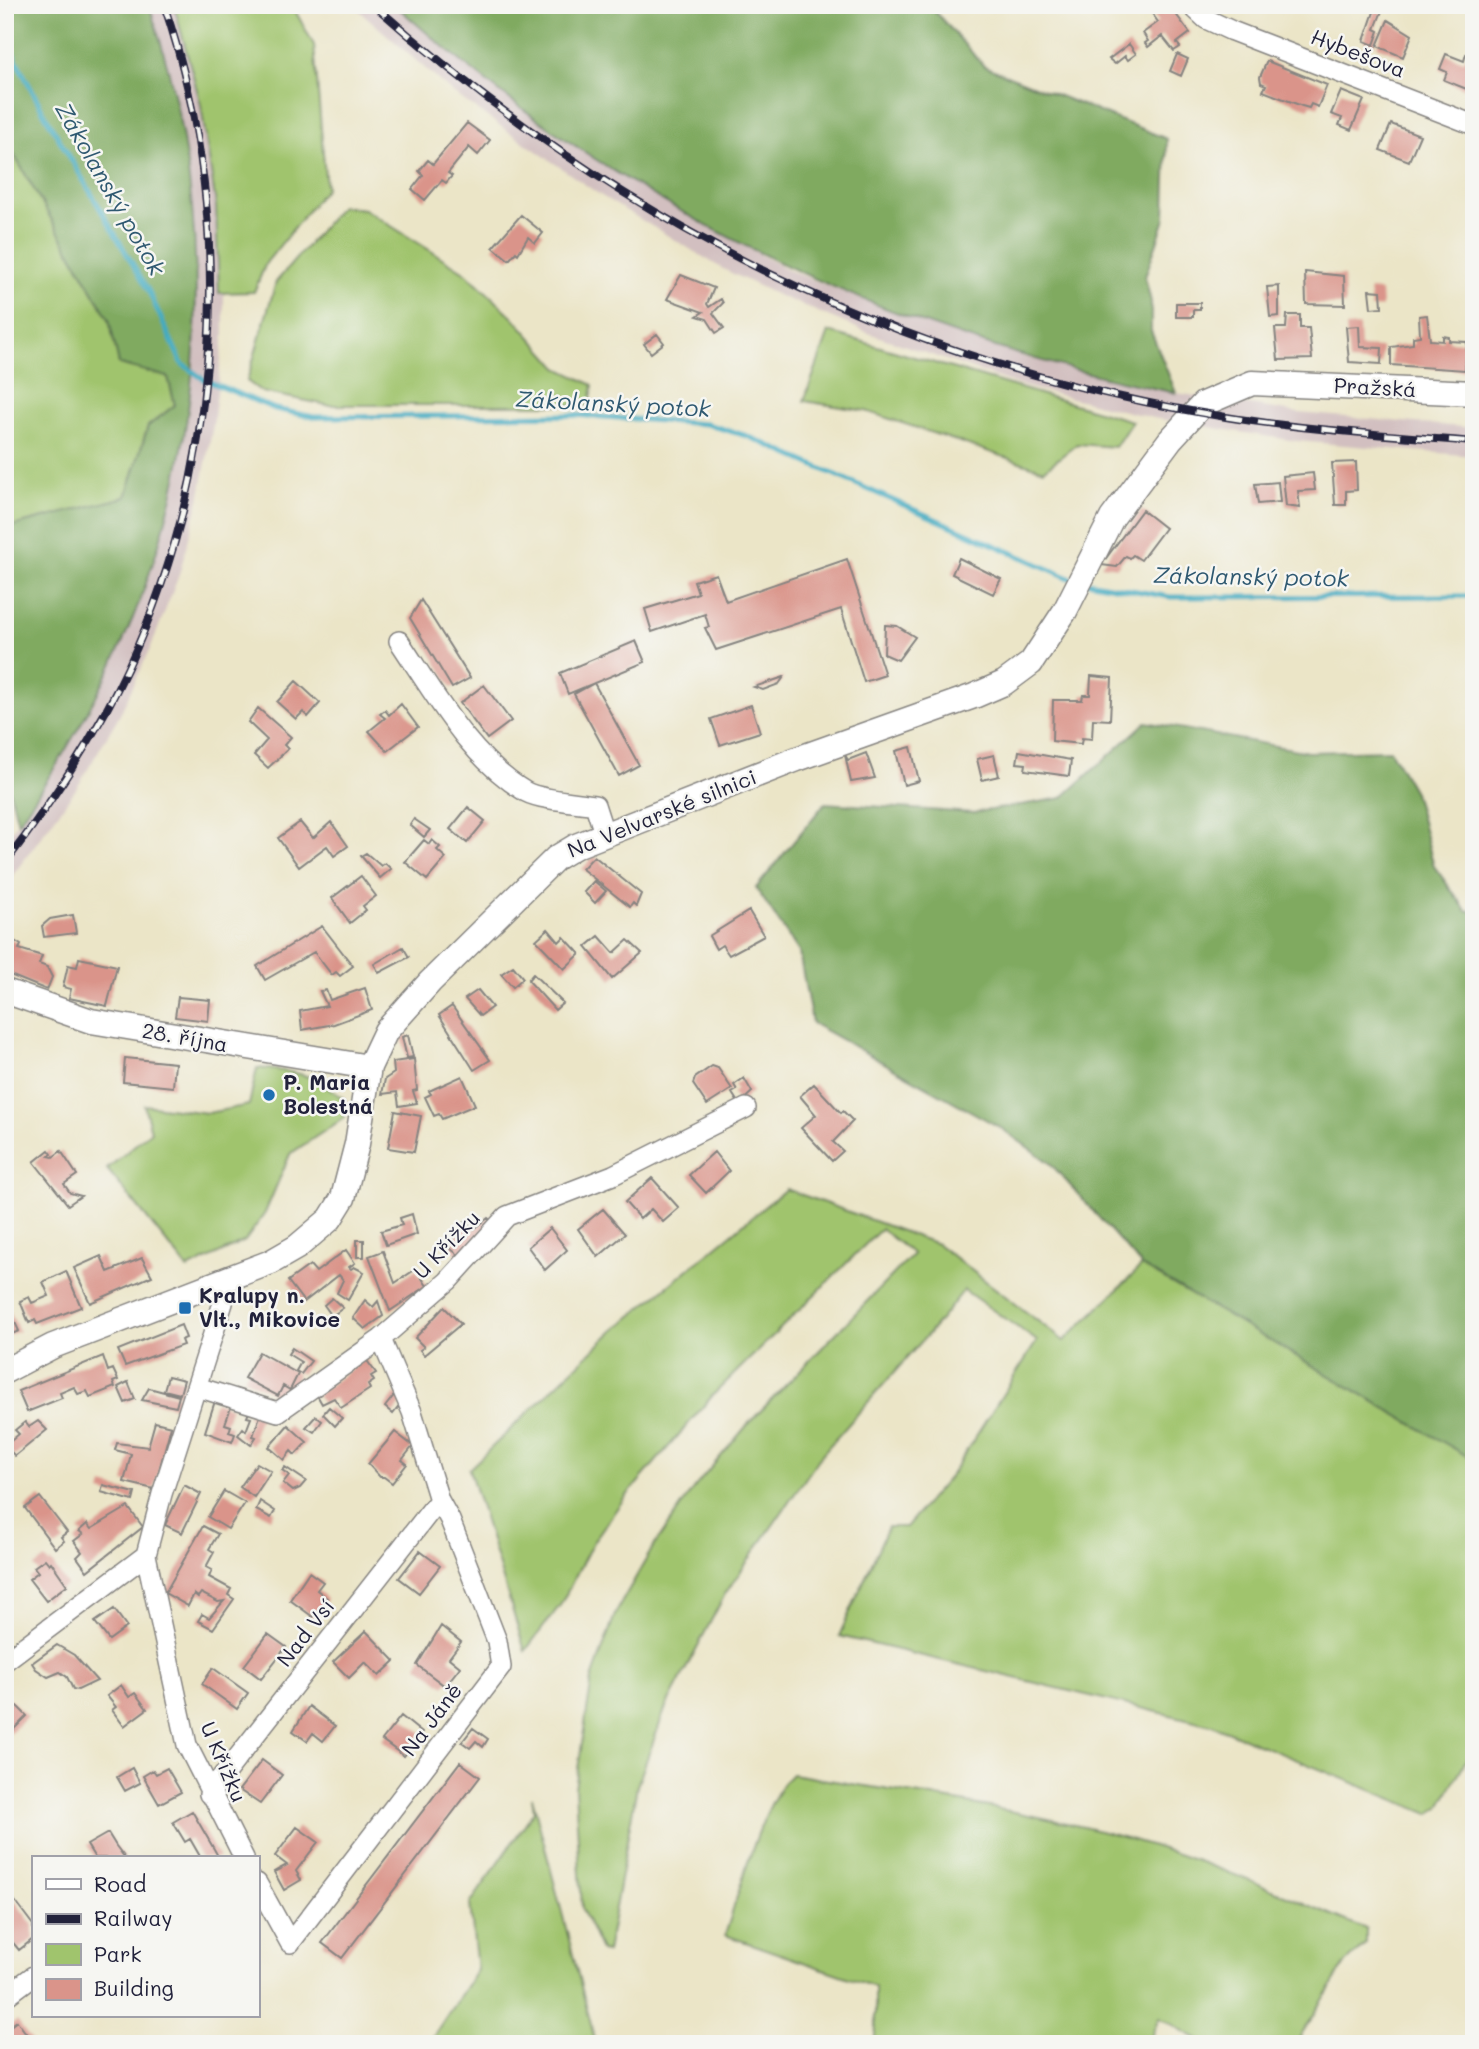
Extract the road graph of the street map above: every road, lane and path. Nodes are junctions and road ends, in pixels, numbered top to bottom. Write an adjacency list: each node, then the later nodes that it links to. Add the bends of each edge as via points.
1 (1191, 5): 2 (street, Hybešova, via 1206,19 1232,31)
2 (1474, 125)
3 (1276, 382): 4 (main road, Pražská); 6 (main road, Na Velvarské silnici, via 1252,383 1195,411 1112,518 1070,602 1031,663 1004,683)
4 (1474, 393)
5 (399, 641): 6 (street, via 484,757 528,793 595,805)
6 (605, 836): 8 (main road, Na Velvarské silnici, via 576,846 542,869 395,1020)
7 (5, 991): 8 (main road, 28. října, via 91,1021)
8 (369, 1068): 10 (main road, Na Velvarské silnici, via 357,1144 343,1198 330,1219 288,1252)
9 (746, 1108): 11 (street, U Křížku, via 613,1175 507,1216 448,1281)
10 (224, 1281): 12 (main road, Na Velvarské silnici, via 53,1346); 13 (street, U Křížku, via 223,1303)
11 (381, 1339): 13 (street, U Křížku, via 278,1412); 14 (street, Na Jáně, via 412,1412)
12 (5, 1371)
13 (197, 1387): 15 (street, U Křížku)
14 (439, 1500): 17 (street, Nad Vsí); 19 (street, Na Jáně, via 497,1641 501,1667 290,1943)
15 (146, 1555): 16 (street); 17 (street, U Křížku, via 187,1745)
16 (5, 1661)
17 (209, 1794): 18 (street, U Křížku)
18 (243, 1856)
19 (263, 1906)
20 (32, 1977): 21 (street)
21 (5, 1997)

